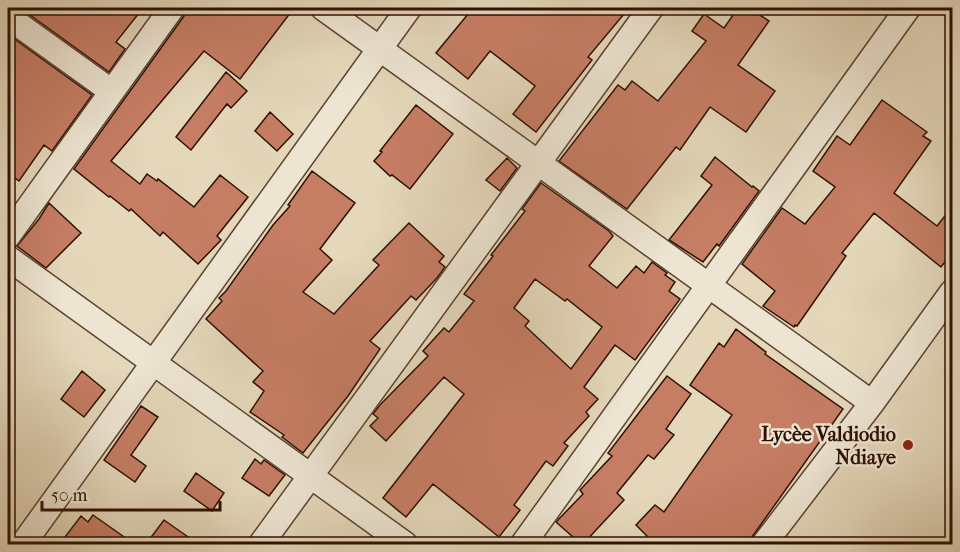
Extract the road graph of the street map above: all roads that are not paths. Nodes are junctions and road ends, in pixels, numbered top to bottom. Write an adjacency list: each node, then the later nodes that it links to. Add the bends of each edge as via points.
1 (172, 8): 8 (street)
2 (323, 8): 7 (street)
3 (409, 8): 7 (street)
4 (651, 8): 9 (street)
5 (908, 8): 12 (street)
6 (8, 17): 8 (street)
7 (380, 48): 9 (street); 14 (street)
8 (111, 91): 10 (street)
9 (538, 162): 12 (street); 16 (street)
10 (8, 236)
11 (8, 258): 14 (street)
12 (710, 285): 15 (street); 20 (street)
13 (952, 292): 15 (street)
14 (153, 363): 16 (street); 17 (street)
15 (872, 403): 21 (street)
16 (310, 476): 18 (street); 19 (street)
17 (23, 544)
18 (261, 544)
19 (405, 544)
20 (523, 544)
21 (764, 544)

